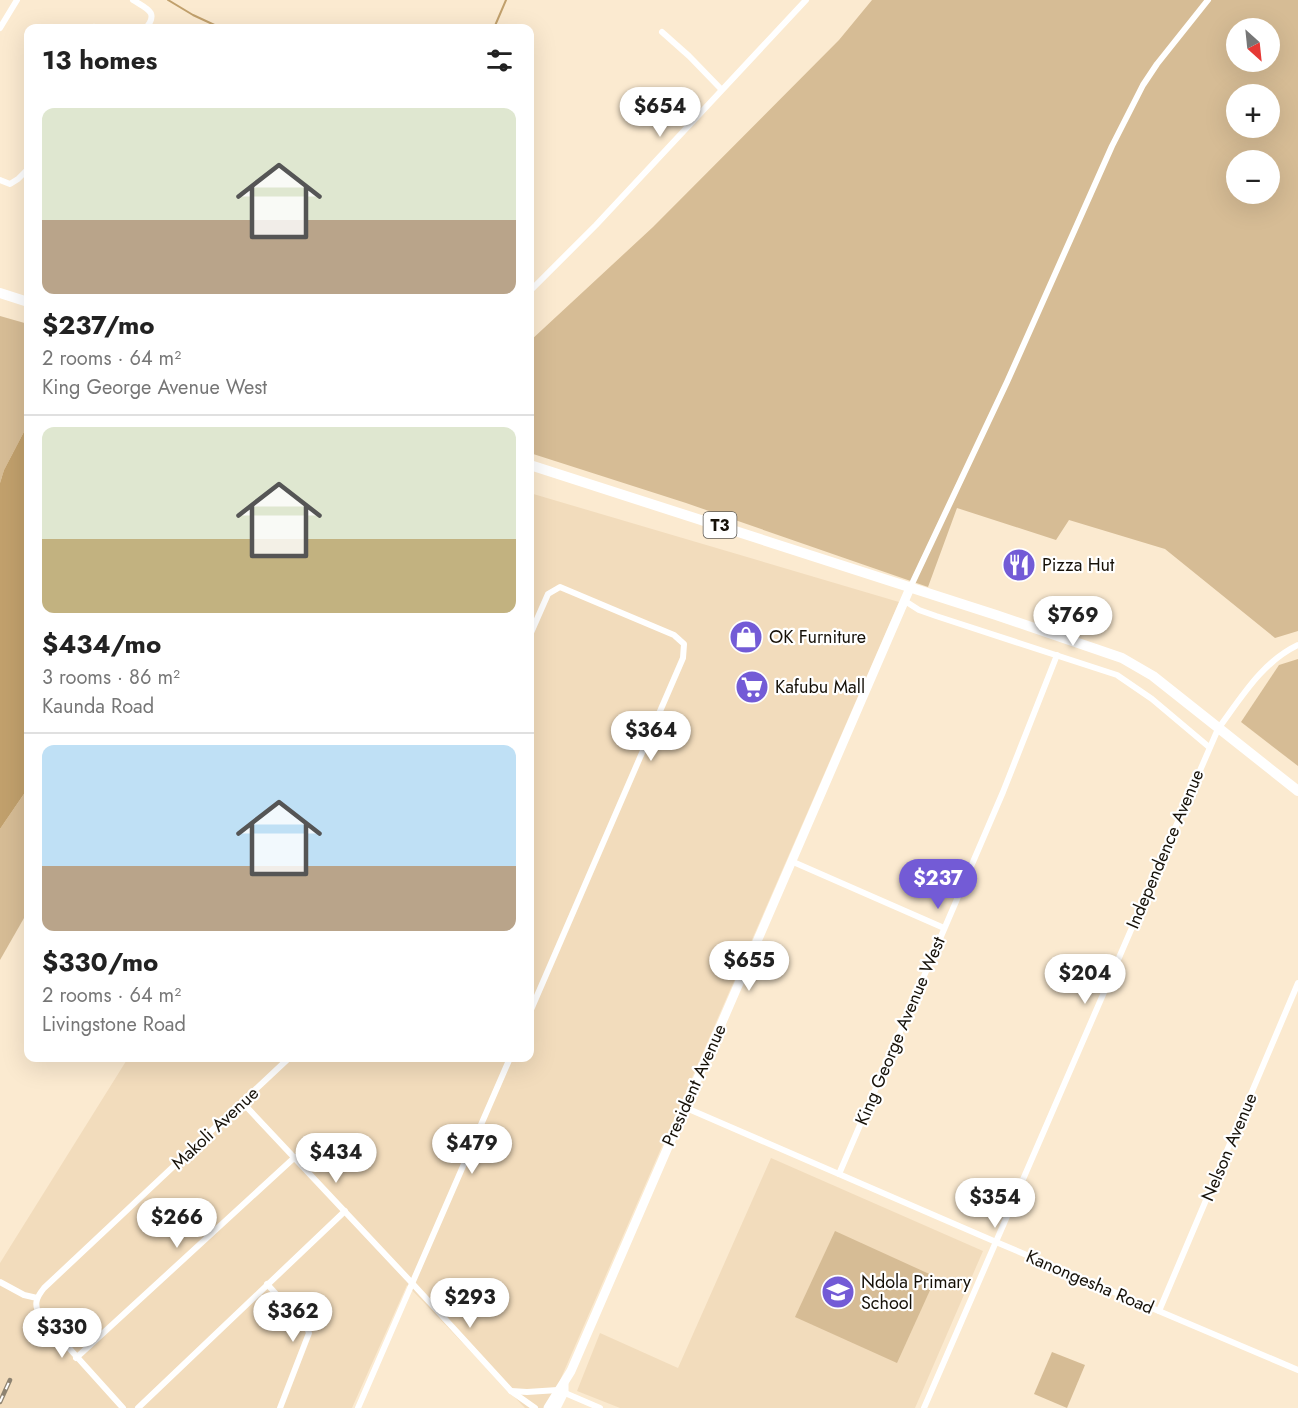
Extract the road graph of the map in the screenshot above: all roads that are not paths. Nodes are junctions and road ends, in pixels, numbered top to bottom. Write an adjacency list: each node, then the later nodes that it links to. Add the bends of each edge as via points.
1 (17, 0): 6 (street)
2 (134, 0): 5 (street, via 152,14)
3 (806, 0): 8 (street)
4 (1208, 0): 15 (street, via 1143,85 1112,146 1003,392)
5 (149, 24)
6 (0, 28)
7 (662, 32): 8 (street)
8 (721, 89): 11 (street)
9 (24, 173): 10 (street, via 10,184)
10 (0, 180)
11 (534, 287)
12 (0, 294): 13 (highway)
13 (24, 301)
14 (534, 466): 15 (highway, T3)
15 (910, 588): 16 (main road, President Avenue); 20 (highway, T3, via 1122,658 1153,676)
16 (905, 601): 19 (street, via 936,616); 23 (main road, President Avenue)
17 (534, 626): 26 (street, via 548,594 560,587 674,636 684,644 684,650)
18 (1298, 645): 20 (street, Independence Avenue, via 1269,663)
19 (1058, 655): 21 (street, via 1117,675); 24 (street, King George Avenue West)
20 (1218, 729): 21 (street, Independence Avenue); 22 (highway, T3)
21 (1209, 747): 34 (street, Independence Avenue)
22 (1298, 791)
23 (791, 861): 24 (street); 30 (main road, President Avenue)
24 (944, 928): 32 (street, King George Avenue West)
25 (1298, 983): 39 (street, Nelson Avenue)
26 (534, 1003)
27 (286, 1062): 29 (street, Makoli Avenue)
28 (508, 1062): 36 (street)
29 (242, 1102): 31 (street); 38 (street, Makoli Avenue)
30 (684, 1107): 32 (street, Kanongesha Road); 42 (main road, President Avenue)
31 (295, 1156): 33 (street); 40 (street)
32 (839, 1174): 34 (street, Kanongesha Road)
33 (345, 1211): 36 (street); 37 (street)
34 (996, 1242): 39 (street, Kanongesha Road); 52 (street, Independence Avenue)
35 (0, 1282): 38 (street)
36 (412, 1282): 43 (street); 47 (street)
37 (267, 1284): 45 (street); 46 (street, via 309,1333)
38 (37, 1298): 40 (street, via 36,1308 41,1317)
39 (1159, 1311): 41 (street, Kanongesha Road)
40 (76, 1358): 44 (street)
41 (1298, 1370)
42 (562, 1389): 43 (street); 49 (main road, President Avenue); 50 (main road, President Avenue); 51 (street)
43 (511, 1391): 48 (street)
44 (123, 1408)
45 (138, 1408)
46 (280, 1408)
47 (358, 1408)
48 (535, 1408)
49 (548, 1408)
50 (556, 1408)
51 (600, 1408)
52 (924, 1408)

